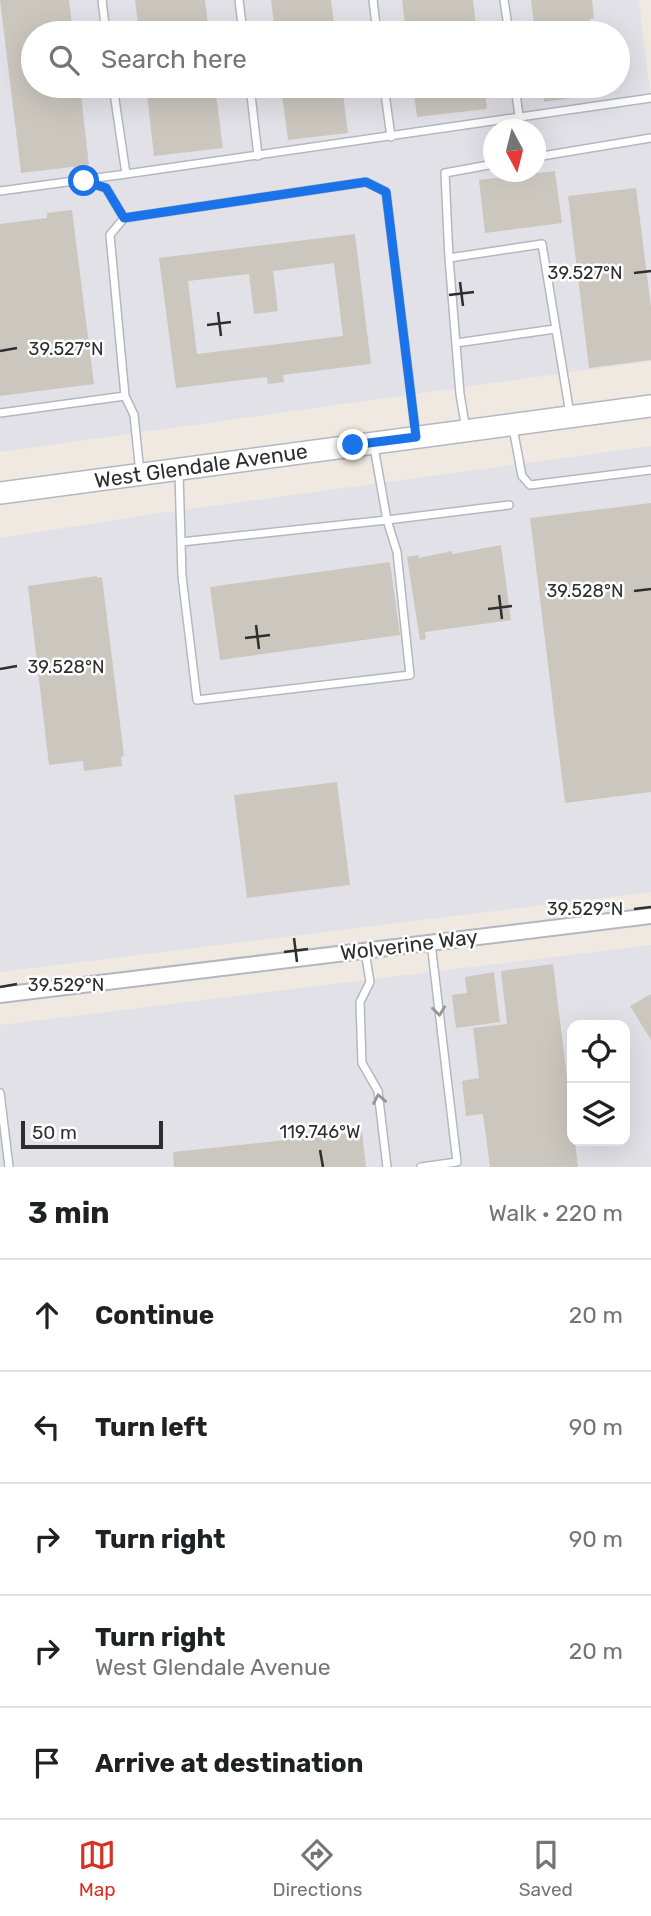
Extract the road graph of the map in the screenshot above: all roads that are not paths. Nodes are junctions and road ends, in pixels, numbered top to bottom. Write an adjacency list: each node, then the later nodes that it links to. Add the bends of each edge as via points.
1 (102, 0): 5 (lane)
2 (239, 0): 6 (lane)
3 (373, 0): 7 (lane)
4 (504, 0): 8 (lane)
5 (105, 21)
6 (242, 21)
7 (376, 21)
8 (507, 21)
9 (115, 98): 20 (lane)
10 (251, 98): 18 (lane)
11 (386, 98): 15 (lane)
12 (517, 98): 14 (lane)
13 (651, 98): 14 (lane)
14 (519, 116): 15 (lane)
15 (391, 137): 18 (lane)
16 (651, 138): 17 (lane)
17 (546, 155)
18 (258, 156): 20 (lane)
19 (483, 166): 24 (lane, via 445,173)
20 (126, 174): 21 (lane)
21 (84, 181): 22 (lane); 23 (lane, via 106,188)
22 (0, 191)
23 (124, 218): 27 (lane, via 110,235); 33 (lane, via 366,182 386,192)
24 (449, 258): 25 (lane, via 542,244); 26 (lane)
25 (555, 330): 26 (lane); 30 (lane)
26 (456, 343): 32 (lane)
27 (125, 396): 29 (lane); 37 (lane, via 134,415)
28 (651, 406): 30 (main road, West Glendale Avenue)
29 (0, 413)
30 (571, 416): 31 (main road, West Glendale Avenue)
31 (513, 424): 32 (main road, West Glendale Avenue); 36 (lane, via 522,476 530,485)
32 (466, 430): 33 (main road, West Glendale Avenue)
33 (416, 437): 34 (main road, West Glendale Avenue)
34 (373, 442): 35 (main road, West Glendale Avenue); 40 (lane)
35 (178, 468): 37 (main road, West Glendale Avenue); 41 (lane)
36 (651, 470)
37 (140, 474): 38 (main road, West Glendale Avenue)
38 (0, 493)
39 (509, 505): 40 (lane)
40 (387, 520): 41 (lane); 41 (lane, via 397,552 410,675 197,700)
41 (181, 542)
42 (651, 916): 43 (street, Wolverine Way)
43 (430, 943): 44 (street, Wolverine Way); 49 (lane, one-way to 49, via 457,1162)
44 (365, 951): 45 (street, Wolverine Way); 48 (lane, one-way to 44, via 378,1091 362,1063 360,1002 370,982)
45 (0, 995)
46 (0, 1093): 47 (lane)
47 (9, 1167)
48 (387, 1167)
49 (421, 1167)

